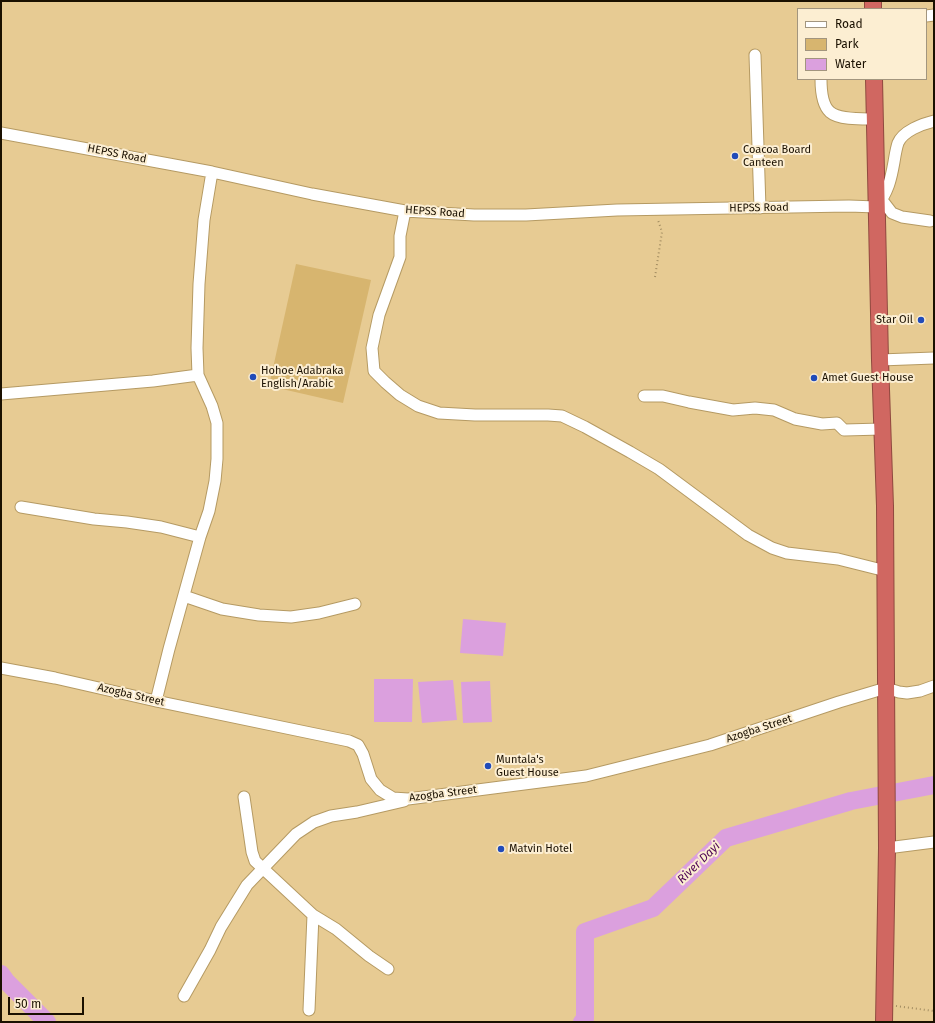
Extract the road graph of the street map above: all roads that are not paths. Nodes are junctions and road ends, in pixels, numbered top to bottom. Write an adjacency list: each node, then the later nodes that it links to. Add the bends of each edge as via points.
1 (755, 56): 9 (street)
2 (821, 80): 4 (street, via 822,93 830,112 851,119)
3 (874, 80): 4 (highway)
4 (875, 118): 8 (highway)
5 (934, 121): 8 (street, via 916,127 898,143 891,179)
6 (1, 133): 7 (street, HEPSS Road)
7 (212, 172): 10 (street, HEPSS Road); 14 (street, via 203,234 198,313)
8 (879, 204): 9 (street, HEPSS Road); 11 (street, via 902,217); 13 (highway)
9 (760, 208): 10 (street, HEPSS Road, via 617,210 526,215)
10 (405, 211): 20 (street, via 400,236 400,257 379,315 372,348 374,371 400,395 418,406 439,413 562,416 659,470 748,535 772,548 787,553 838,559)
11 (930, 221)
12 (934, 358): 13 (street)
13 (880, 360): 17 (highway)
14 (198, 375): 15 (street); 19 (street, via 217,423 218,444 215,481)
15 (1, 394)
16 (644, 396): 17 (street, via 663,396 733,410 774,410 795,419 822,424 837,423 844,430)
17 (882, 429): 20 (highway)
18 (21, 507): 19 (street, via 161,527)
19 (200, 537): 21 (street)
20 (886, 571): 25 (highway)
21 (184, 596): 22 (street, via 222,609 291,617); 26 (street)
22 (355, 604)
23 (1, 668): 26 (street, Azogba Street)
24 (934, 686): 25 (street, via 907,693)
25 (886, 688): 28 (street, Azogba Street, via 710,745 586,776); 30 (highway)
26 (156, 701): 28 (street, Azogba Street, via 349,741 358,746 371,779 380,790 393,798)
27 (244, 796): 31 (street, via 252,856)
28 (408, 799): 31 (street, via 314,822 296,834)
29 (934, 842): 30 (street)
30 (887, 848): 36 (highway)
31 (263, 868): 32 (street); 34 (street, via 247,885 221,927)
32 (313, 915): 33 (street, via 336,929); 35 (street)
33 (388, 969)
34 (184, 996)
35 (310, 1010)
36 (884, 1022)

